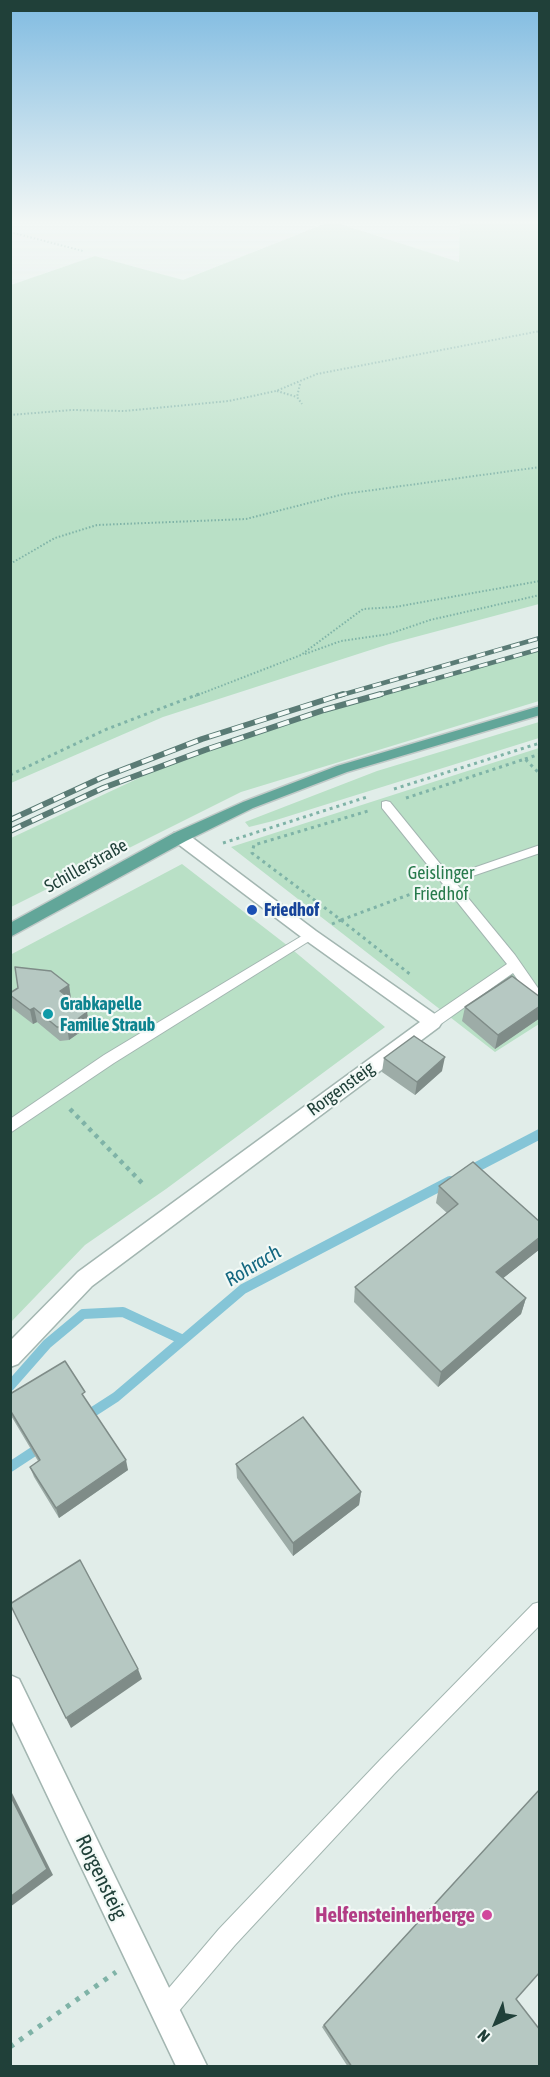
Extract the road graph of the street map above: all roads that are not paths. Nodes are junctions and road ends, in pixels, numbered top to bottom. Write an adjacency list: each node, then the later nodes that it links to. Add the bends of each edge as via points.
1 (540, 710): 3 (main road, Schillerstraße, via 342,769 248,805)
2 (386, 805): 5 (lane)
3 (180, 837): 6 (main road, Schillerstraße); 7 (street)
4 (540, 849): 5 (lane)
5 (447, 881): 8 (lane)
6 (10, 931)
7 (309, 935): 10 (street); 11 (lane, via 129,1047)
8 (515, 965): 9 (lane); 10 (lane)
9 (540, 1002)
10 (433, 1022): 12 (street, Rorgensteig, via 85,1279)
11 (10, 1127)
12 (10, 1357)
13 (540, 1611): 15 (lane, via 227,1936)
14 (10, 1688): 15 (street, Rorgensteig)
15 (165, 2010): 16 (street, Rorgensteig)
16 (192, 2067)

